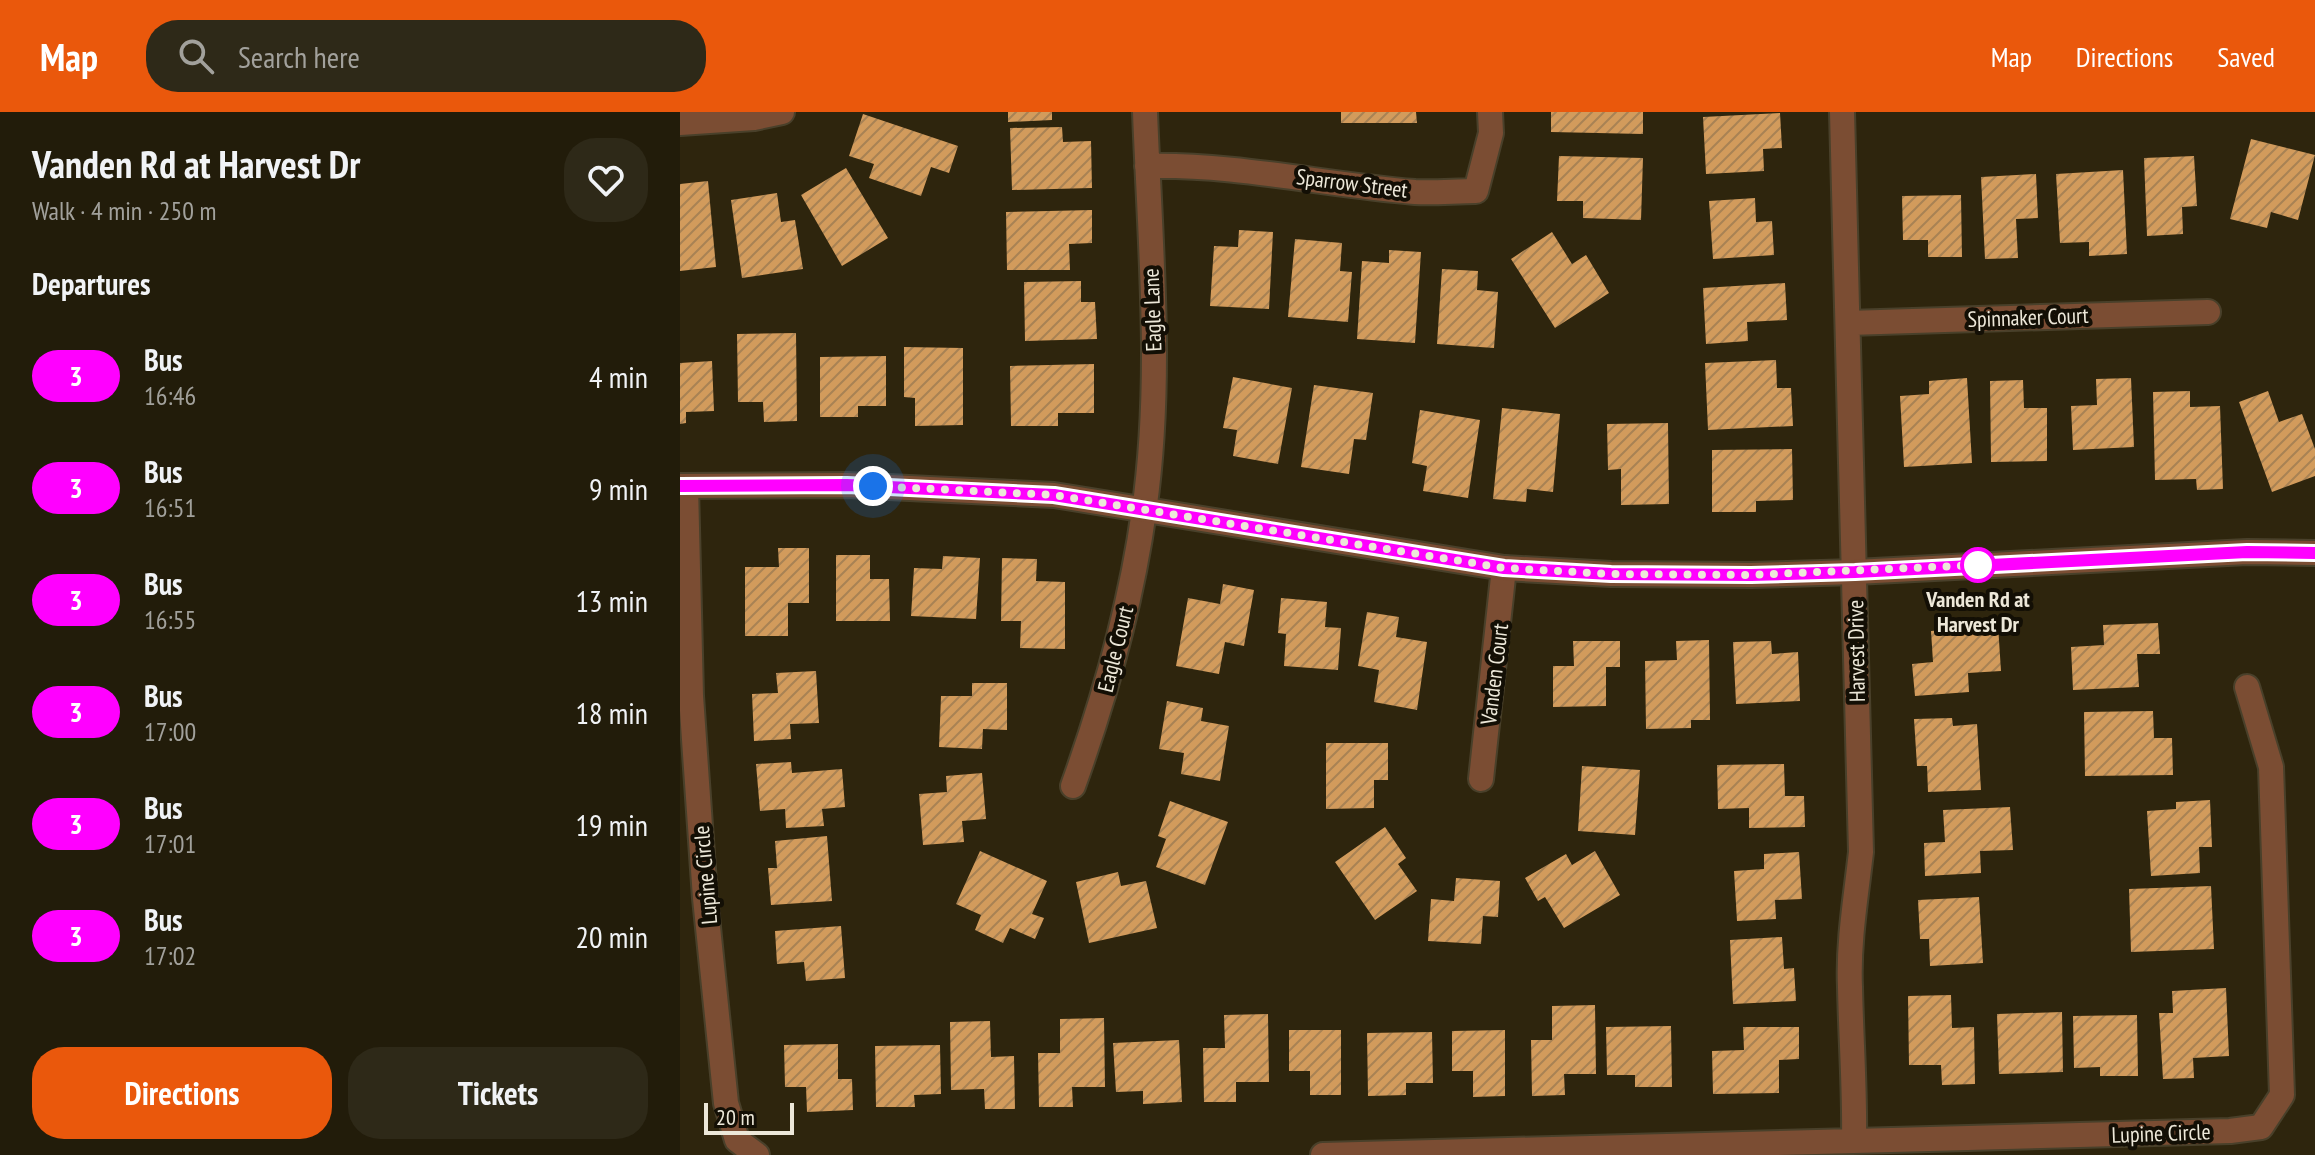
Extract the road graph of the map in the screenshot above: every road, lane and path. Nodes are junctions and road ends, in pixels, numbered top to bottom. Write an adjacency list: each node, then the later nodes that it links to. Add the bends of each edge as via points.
1 (782, 112): 5 (street)
2 (1145, 112): 6 (street, Eagle Lane)
3 (1490, 112): 6 (street, Sparrow Street, via 1491,133 1476,191 1417,192 1257,171)
4 (1842, 112): 8 (street, Harvest Drive)
5 (680, 123)
6 (1147, 166): 10 (street, Eagle Lane, via 1154,354)
7 (2208, 312): 8 (street, Spinnaker Court)
8 (1848, 323): 13 (street, Harvest Drive)
9 (683, 486): 10 (street, via 950,489 1054,495); 18 (street, Lupine Circle, via 705,898 726,1103 737,1140)
10 (1144, 508): 12 (street); 16 (street, Eagle Court, via 1121,627)
11 (2315, 553): 13 (street)
12 (1504, 568): 13 (street, via 1611,574); 15 (street, Vanden Court)
13 (1855, 572): 17 (street, Harvest Drive, via 1861,852 1849,985)
14 (2247, 687): 17 (street, Lupine Circle, via 2271,767 2282,1095 2261,1127)
15 (1481, 779)
16 (1073, 786)
17 (1854, 1141): 19 (street, Lupine Circle)
18 (757, 1155)
19 (1323, 1155)

